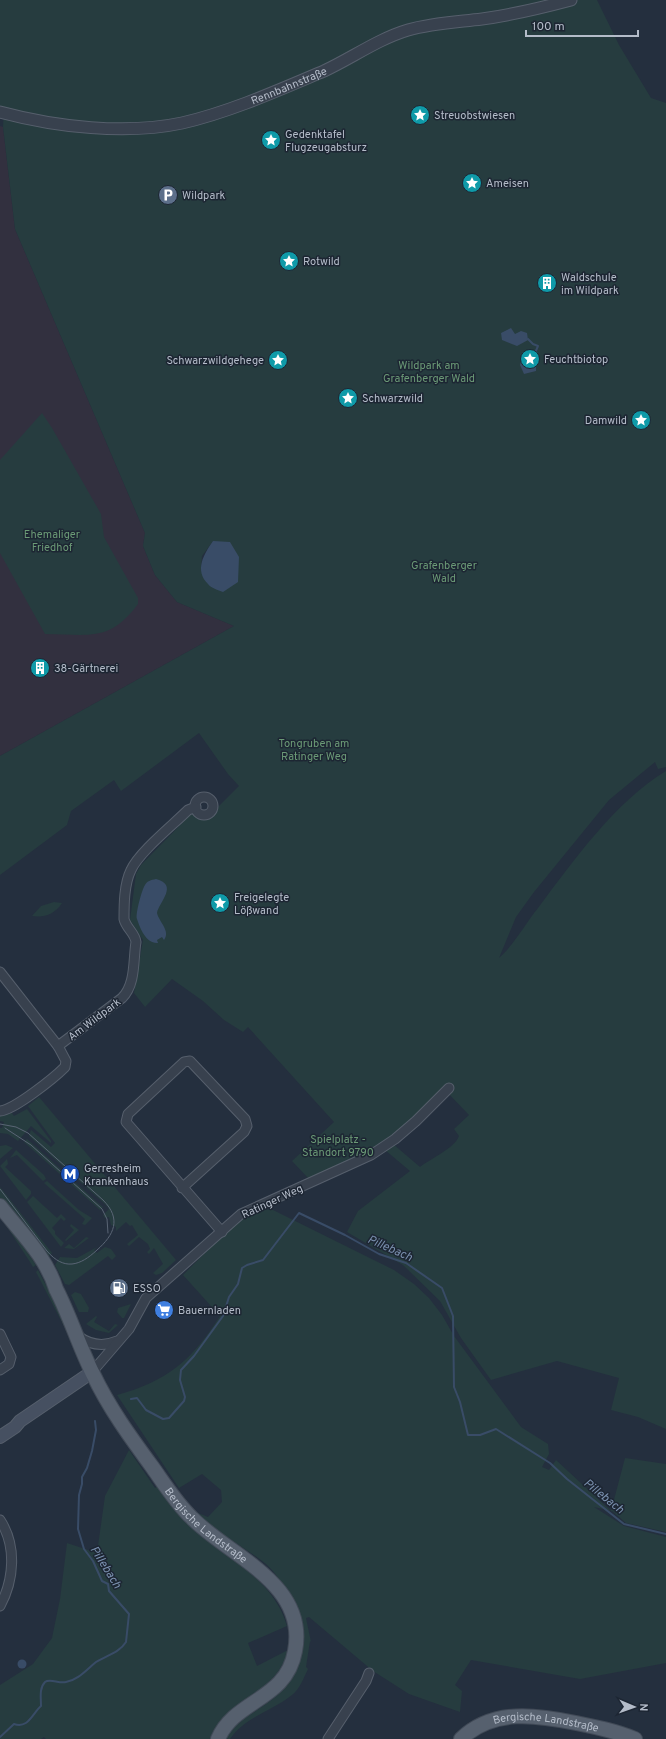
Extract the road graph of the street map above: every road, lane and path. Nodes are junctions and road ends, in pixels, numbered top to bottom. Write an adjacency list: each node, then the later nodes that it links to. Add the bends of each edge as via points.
1 (571, 0): 2 (street, Rennbahnstraße, via 514,15 407,30 300,80 235,106 181,123 144,128 118,128 30,119)
2 (0, 112)
3 (196, 807): 5 (street, Am Wildpark, via 188,810 134,863 130,871 124,919 136,942 128,991)
4 (0, 972): 5 (street, Am Wildpark)
5 (58, 1046): 7 (street, Am Wildpark, via 66,1060 65,1067 16,1105)
6 (449, 1088): 10 (street, Ratinger Weg, via 416,1121 371,1156 241,1214)
7 (0, 1111)
8 (182, 1188): 8 (street, via 244,1132 247,1126 245,1119 190,1061 184,1062 128,1114 126,1120 127,1125); 10 (street)
9 (0, 1206): 12 (main road, Bergische Landstraße, via 43,1274 56,1288)
10 (222, 1232): 13 (street, Ratinger Weg, via 146,1298 129,1329)
11 (0, 1334): 14 (street, via 11,1357 9,1364)
12 (78, 1336): 13 (street, via 96,1344); 15 (main road, Bergische Landstraße)
13 (119, 1341): 15 (street, Ratinger Weg)
14 (0, 1370)
15 (92, 1372): 16 (main road); 22 (main road, Bergische Landstraße, via 116,1416 183,1509 202,1528 266,1576 281,1594 292,1616 296,1644 287,1674 269,1694 227,1723)
16 (20, 1421): 17 (main road); 18 (main road)
17 (0, 1430)
18 (0, 1437)
19 (0, 1520): 20 (street, via 10,1548 12,1573)
20 (0, 1606)
21 (369, 1673): 23 (street)
22 (218, 1739)
23 (328, 1739)
24 (461, 1739): 25 (main road, Bergische Landstraße, via 470,1730 487,1722 501,1717 523,1716 575,1723)
25 (635, 1739)

